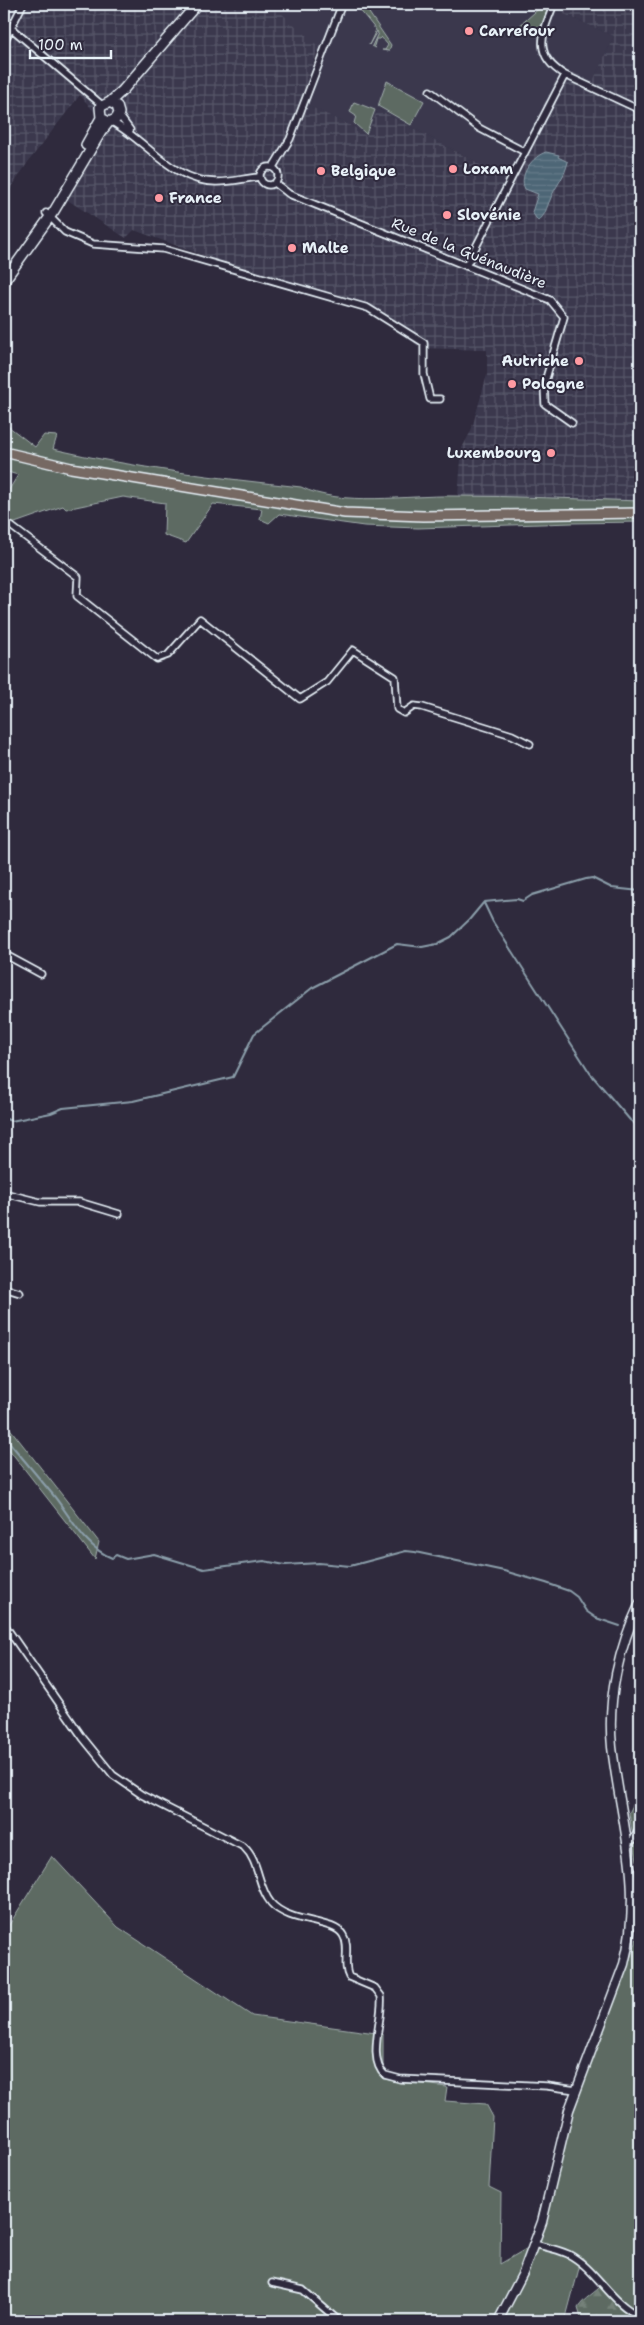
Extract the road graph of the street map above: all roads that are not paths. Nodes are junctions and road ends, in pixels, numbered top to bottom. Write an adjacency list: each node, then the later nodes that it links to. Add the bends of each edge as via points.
1 (23, 4): 5 (street)
2 (197, 4): 8 (main road)
3 (342, 4): 17 (street, via 290,139)
4 (554, 4): 7 (street, via 545,26 544,50 552,67)
5 (11, 28): 6 (street); 10 (street)
6 (4, 42)
7 (565, 75): 11 (street); 15 (street)
8 (134, 78): 10 (main road); 12 (main road)
9 (430, 91): 15 (street, via 479,128)
10 (106, 104): 12 (main road); 12 (main road, via 99,110)
11 (640, 110)
12 (112, 117): 13 (street); 13 (street); 14 (main road); 16 (main road)
13 (137, 137): 18 (street, via 180,173 196,179 217,182)
14 (84, 149): 16 (main road); 20 (main road)
15 (525, 152): 21 (street)
16 (82, 162): 20 (main road)
17 (273, 167): 18 (street, via 262,169); 19 (street, via 278,174)
18 (260, 176): 19 (street, via 264,184)
19 (275, 183): 21 (street, Rue de la Guénaudière, via 289,194)
20 (48, 215): 22 (main road); 23 (main road); 24 (street, via 65,232 93,244 163,249 368,308 424,343 424,374 430,399)
21 (466, 266): 25 (street, Rue de la Guénaudière, via 550,300 564,317 544,384 545,404)
22 (4, 274)
23 (4, 281)
24 (440, 400)
25 (572, 423)
26 (4, 452): 27 (main road, via 71,468 346,513 423,516)
27 (640, 513)
28 (4, 524): 29 (street, via 78,577 77,596 157,659 168,655 200,619 300,699 327,682 353,650 395,677 396,709 404,713 414,706 422,707 512,735)
29 (530, 744)
30 (4, 954): 31 (street)
31 (41, 974)
32 (4, 1193): 33 (street, via 40,1202 79,1202)
33 (119, 1214)
34 (4, 1288): 35 (street)
35 (20, 1293)
36 (640, 1603): 39 (street, via 619,1662 611,1718 612,1745)
37 (4, 1624): 41 (street, via 83,1738 113,1775 142,1795 244,1847 253,1858 269,1900 278,1910 340,1931 346,1944 347,1974 353,1980 375,1988 381,1996 377,2054 378,2066 385,2075 400,2079)
38 (640, 1828): 39 (street)
39 (628, 1842): 40 (street)
40 (636, 1924): 41 (street)
41 (576, 2090): 42 (street)
42 (534, 2244): 44 (street, via 569,2254 624,2307); 46 (street)
43 (272, 2283): 45 (street, via 303,2290)
44 (640, 2316)
45 (339, 2321)
46 (498, 2321)

